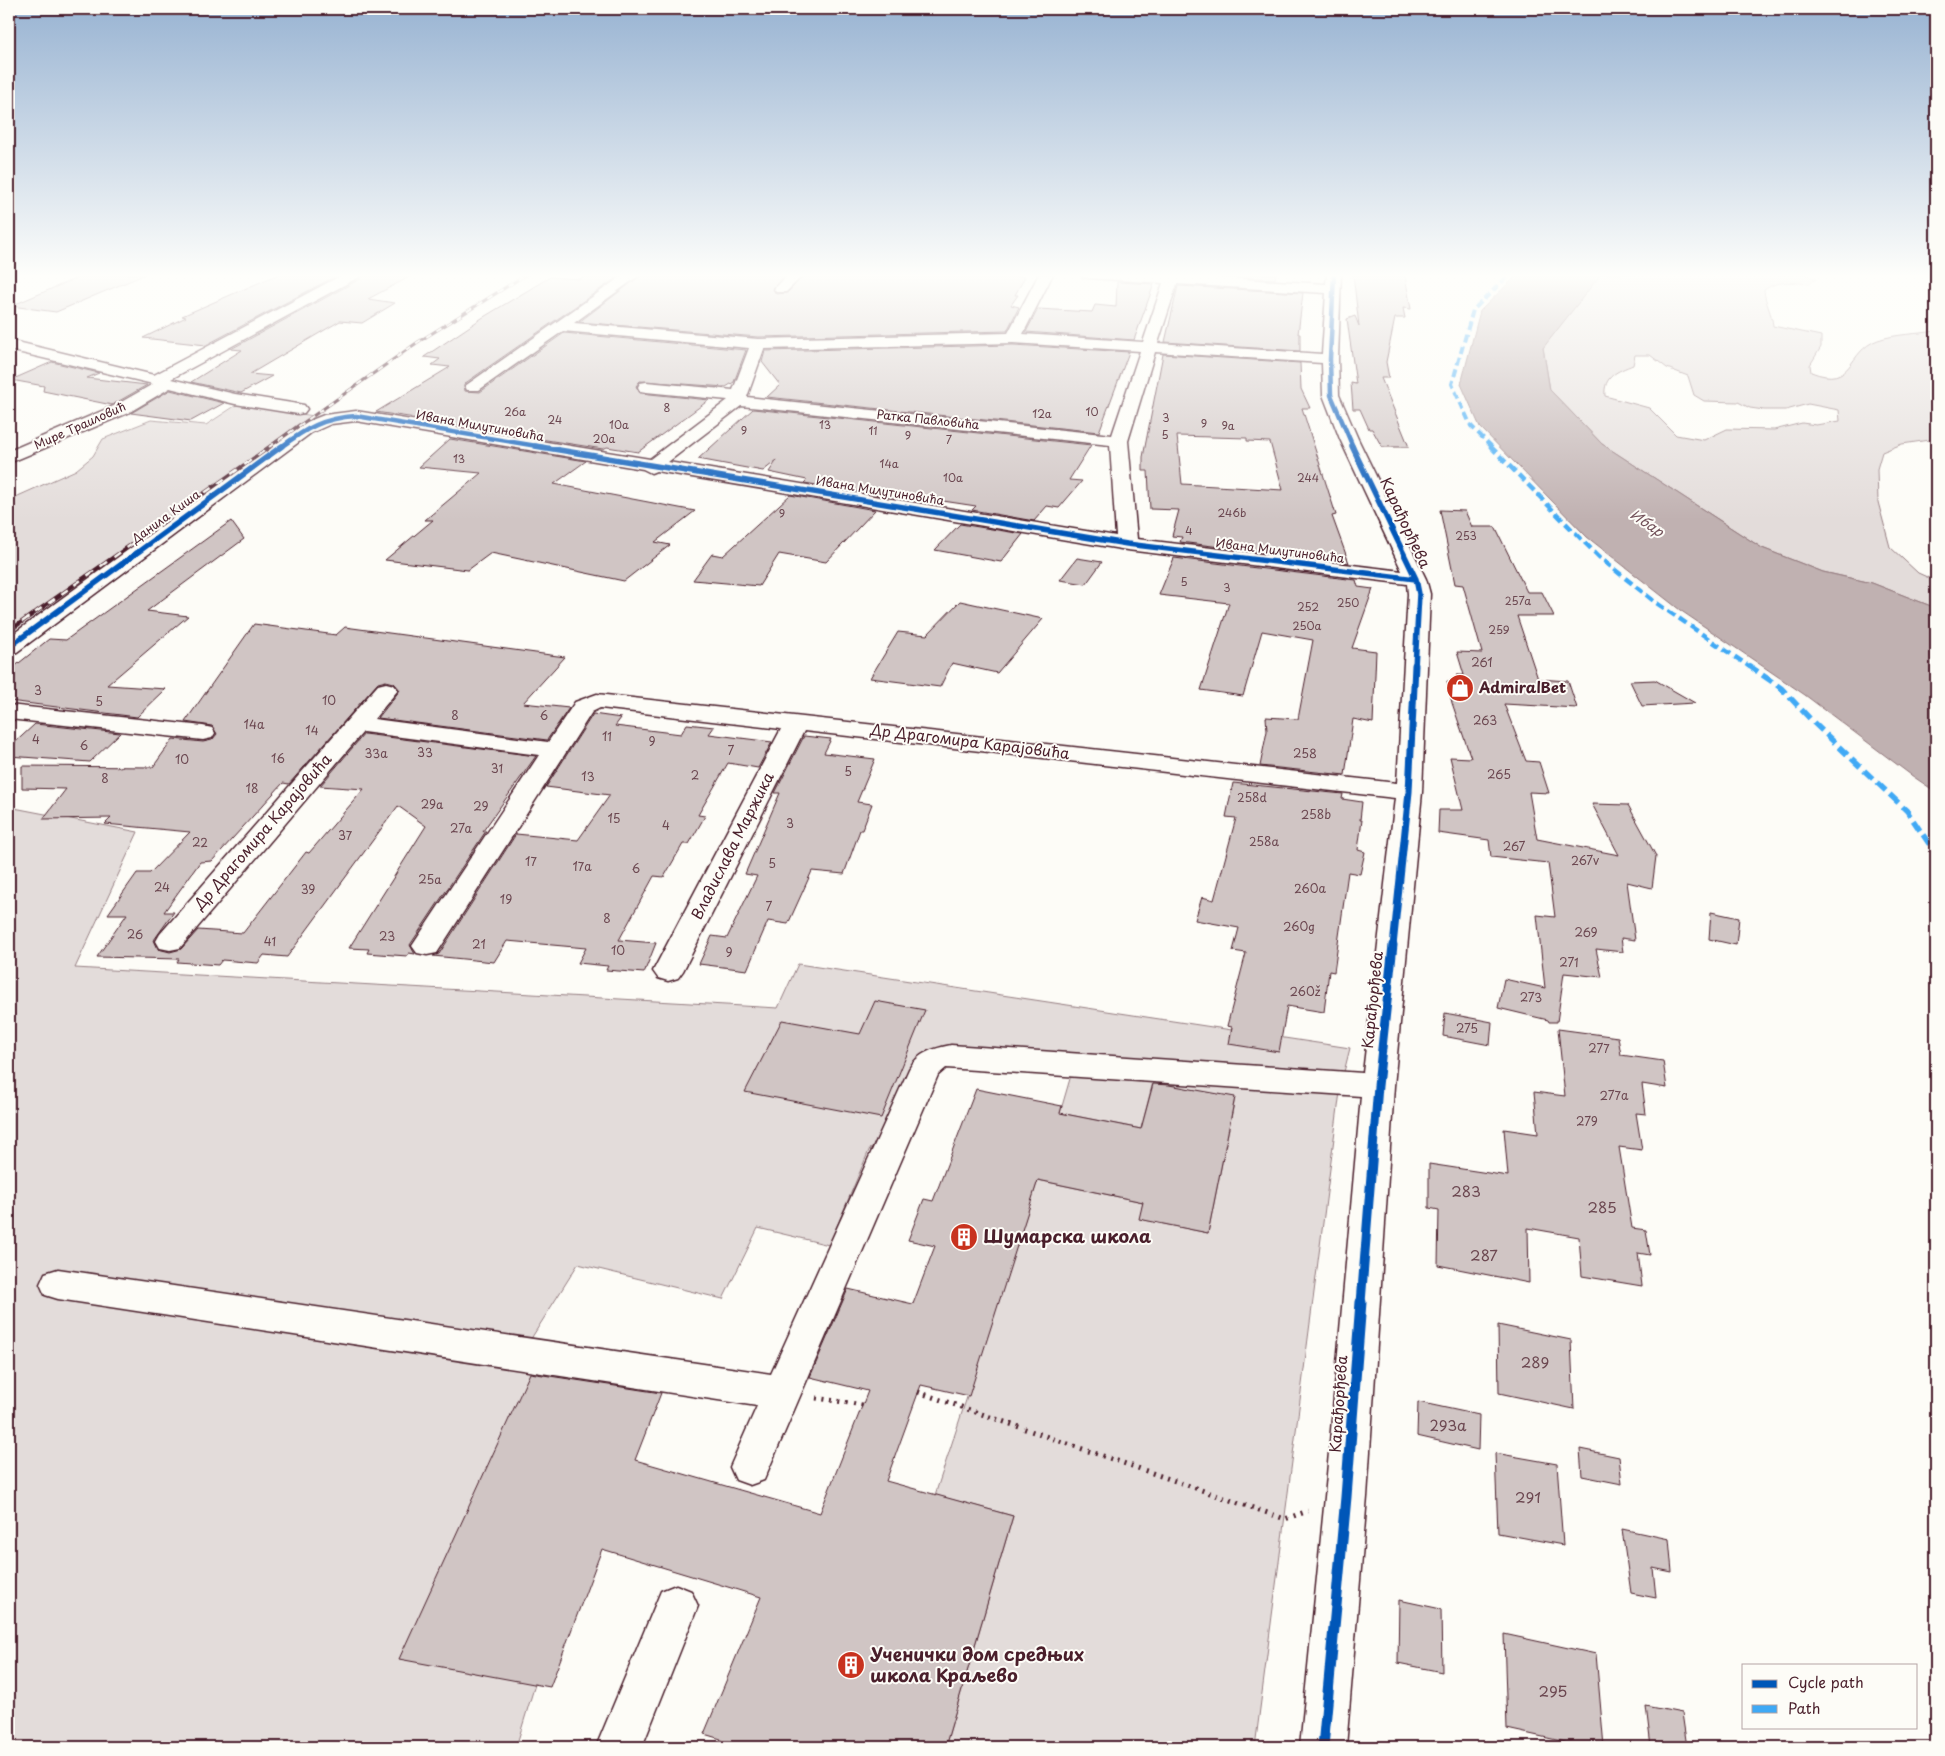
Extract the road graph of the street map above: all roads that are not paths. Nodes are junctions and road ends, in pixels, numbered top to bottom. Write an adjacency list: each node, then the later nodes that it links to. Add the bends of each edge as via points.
1 (56, 356): 9 (street)
2 (208, 356): 9 (street, Мире Траиловић)
3 (517, 356): 10 (street)
4 (754, 356): 12 (street)
5 (1147, 356): 15 (street)
6 (1280, 356): 8 (street)
7 (1330, 356): 8 (street, Карађорђева)
8 (1330, 359): 19 (street, Карађорђева, via 1331,395)
9 (163, 381): 13 (street, via 235,399); 16 (street, Мире Траиловић, via 122,409)
10 (473, 386)
11 (646, 387): 12 (street, Ратка Павловића)
12 (738, 398): 15 (street, Ратка Павловића); 17 (street)
13 (298, 409)
14 (341, 416): 17 (street, Ивана Милутиновића); 20 (street, Данила Киша, via 305,429)
15 (1119, 442): 18 (street)
16 (9, 458)
17 (652, 466): 18 (street, Ивана Милутиновића)
18 (1126, 544): 19 (street, Ивана Милутиновића)
19 (1416, 579): 27 (street, Карађорђева, via 1419,594)
20 (9, 647)
21 (386, 690): 24 (street, Др Драгомира Карајовића)
22 (9, 712): 25 (street)
23 (797, 722): 26 (street, Др Драгомира Карајовића, via 597,700 582,707); 27 (street, Др Драгомира Карајовића); 30 (street, Владислава Маржика)
24 (356, 724): 26 (street); 28 (street, Др Драгомира Карајовића)
25 (203, 733)
26 (555, 750): 29 (street, Др Драгомира Карајовића)
27 (1409, 792): 31 (street, Карађорђева)
28 (170, 941)
29 (428, 946)
30 (668, 971)
31 (1378, 1086): 33 (street, via 951,1056 936,1059 925,1069); 37 (street, Карађорђева)
32 (58, 1284): 33 (street)
33 (783, 1392): 34 (street)
34 (750, 1467)
35 (676, 1606): 36 (street)
36 (619, 1747)
37 (1323, 1747)

